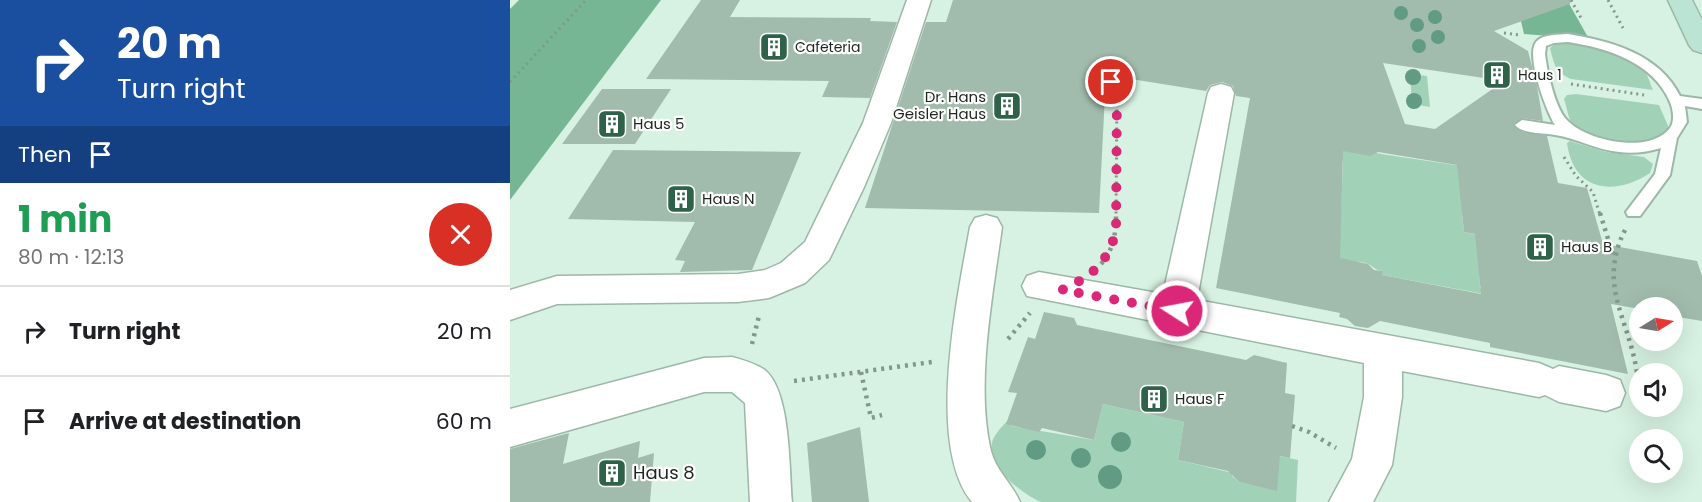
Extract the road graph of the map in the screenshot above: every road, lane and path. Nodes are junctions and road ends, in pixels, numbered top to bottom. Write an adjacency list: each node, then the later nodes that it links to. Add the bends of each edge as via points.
1 (586, 0): 8 (path)
2 (919, 0): 22 (street, via 877,123 849,187 817,251 793,273 769,284 738,288 556,290)
3 (1680, 0): 6 (street)
4 (1504, 33): 5 (path)
5 (1514, 35)
6 (1702, 45)
7 (1105, 81): 21 (path, via 1117,88 1116,232 1110,254 1095,271)
8 (510, 82)
9 (1572, 84): 11 (path)
10 (1221, 93): 23 (street)
11 (1637, 94)
12 (1676, 100): 13 (lane); 15 (lane, via 1658,74 1629,55 1594,42 1551,39 1541,44 1538,53 1556,116); 16 (lane, via 1681,115 1679,126)
13 (1702, 104)
14 (1522, 125): 15 (lane)
15 (1575, 134): 16 (lane, via 1591,141 1631,147 1648,146)
16 (1670, 136): 18 (lane, via 1662,174)
17 (1564, 158): 20 (path, via 1593,192)
18 (1634, 212): 20 (path)
19 (986, 227): 36 (street, via 968,358 966,420 980,481)
20 (1613, 256): 30 (path, via 1616,290 1637,378 1630,385)
21 (1051, 288): 23 (street)
22 (510, 305)
23 (1177, 311): 26 (street)
24 (757, 324): 25 (path)
25 (754, 336)
26 (1383, 350): 30 (street); 34 (street, via 1383,397 1371,465)
27 (930, 363): 28 (path)
28 (861, 372): 29 (path); 31 (path, via 871,418)
29 (757, 386): 33 (street, via 725,373 704,375); 35 (street, via 764,400)
30 (1606, 393)
31 (882, 415)
32 (1292, 426): 34 (path, via 1309,432 1351,460)
33 (510, 428)
34 (1357, 489)
35 (771, 502)
36 (999, 502)

